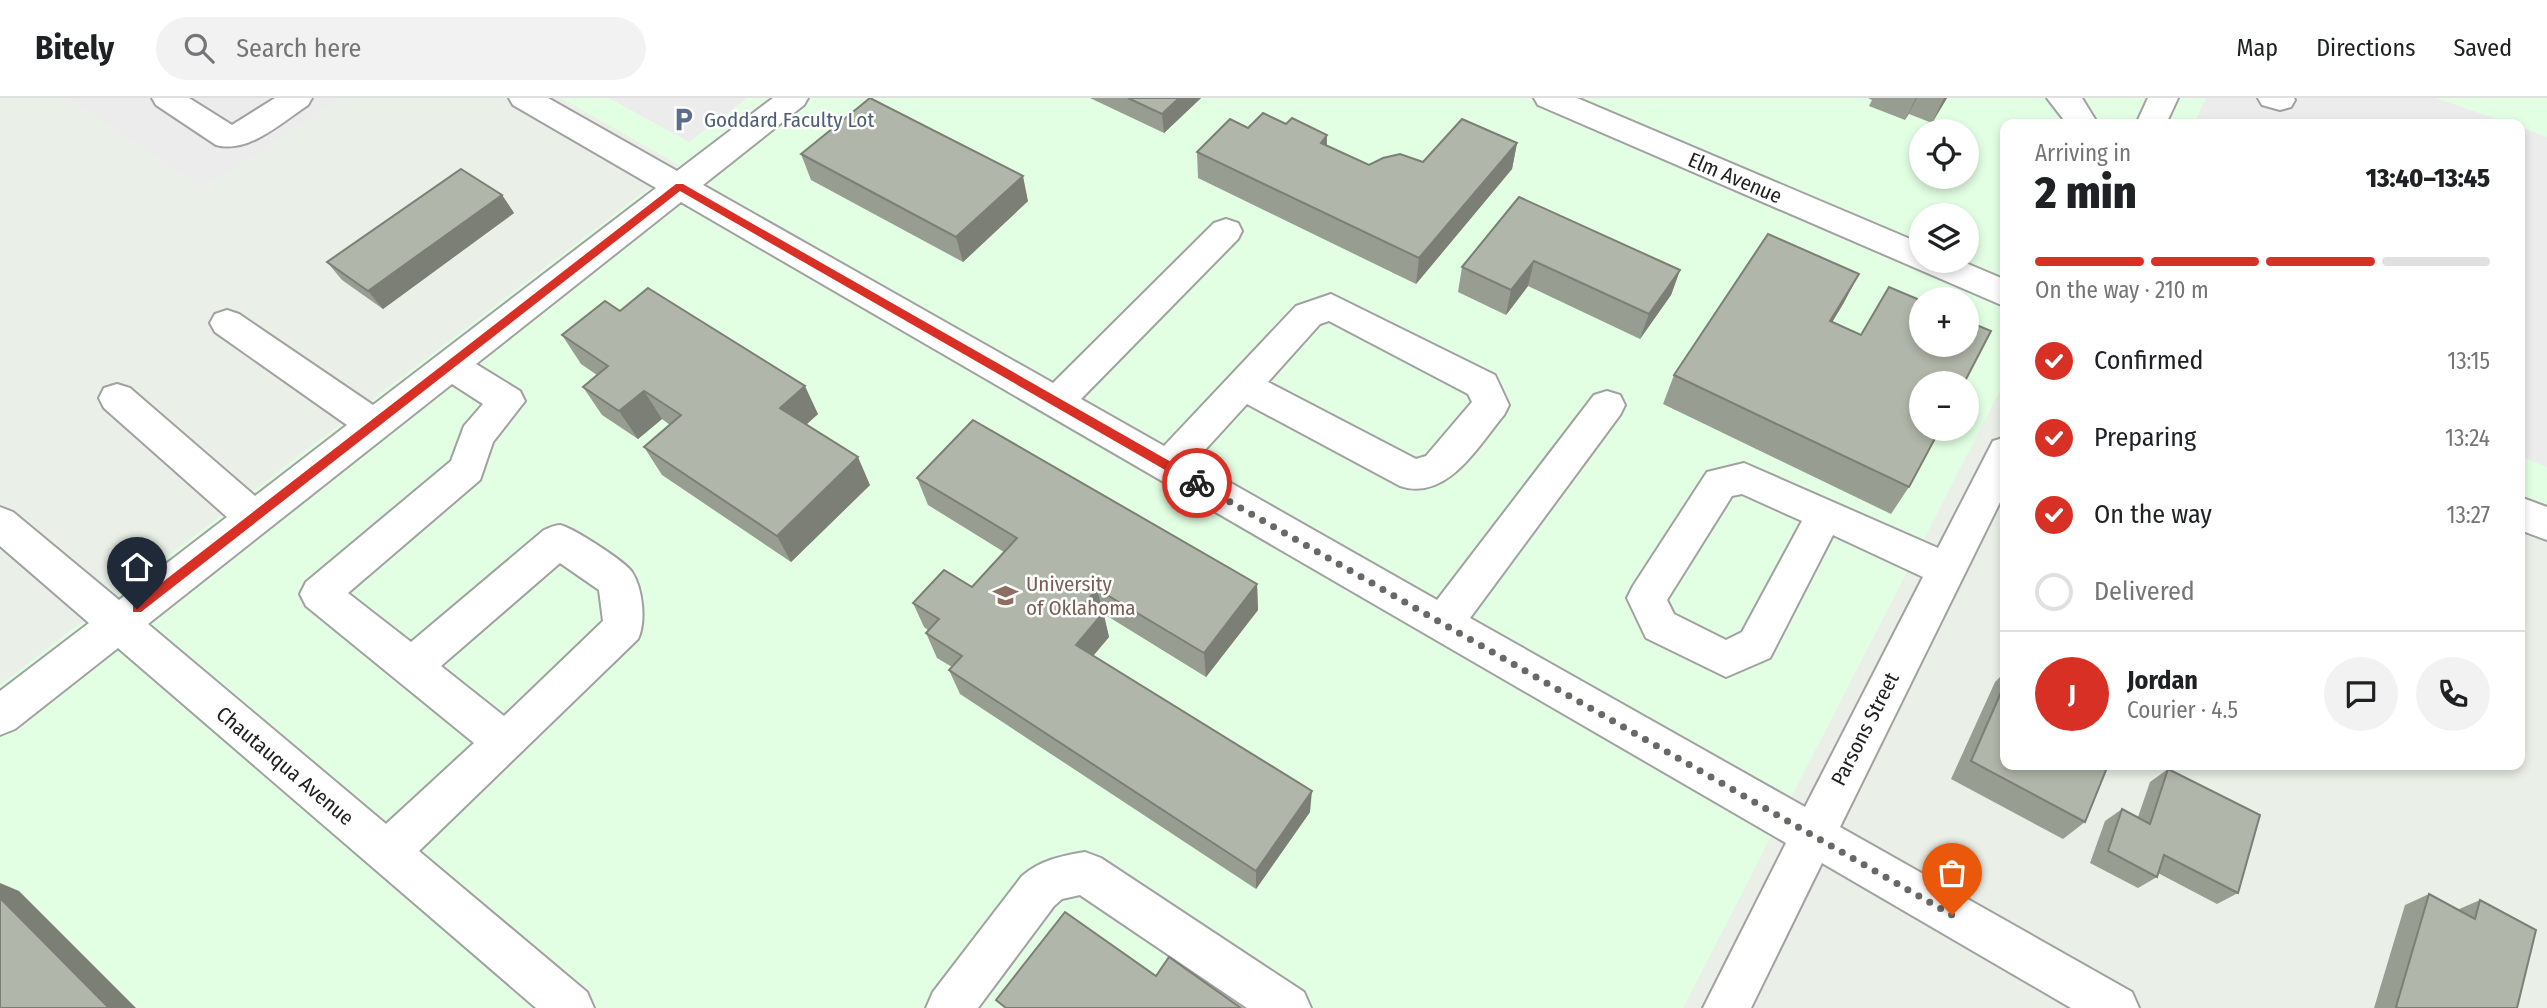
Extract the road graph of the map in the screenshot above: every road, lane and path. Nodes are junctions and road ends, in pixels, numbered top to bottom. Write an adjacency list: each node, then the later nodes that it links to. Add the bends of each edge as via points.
1 (167, 98): 2 (street, via 233,137)
2 (297, 98)
3 (524, 98): 10 (street)
4 (793, 98): 10 (street)
5 (1549, 98): 12 (street, Elm Avenue)
6 (2062, 98): 8 (street)
7 (2163, 98): 9 (street)
8 (2079, 119)
9 (2153, 119)
10 (680, 187): 16 (street); 19 (street)
11 (1226, 231): 19 (street)
12 (1909, 252)
13 (1957, 273): 14 (street)
14 (2000, 291)
15 (227, 323): 21 (street)
16 (450, 365): 21 (street); 32 (street, via 508,401 477,436 467,469 320,594)
17 (1243, 385): 17 (street, via 1308,315 1331,307 1482,385 1491,405 1438,468 1413,475); 23 (street)
18 (117, 398): 26 (street)
19 (1056, 402): 23 (street)
20 (1607, 405): 30 (street)
21 (374, 425): 26 (street)
22 (2000, 464): 29 (street, Parsons Street)
23 (1168, 466): 30 (street)
24 (1825, 514): 24 (street, via 1744,478 1720,483 1647,598 1660,626 1726,659 1756,646); 29 (street)
25 (2525, 515): 28 (street)
26 (254, 518): 31 (street)
27 (0, 523): 31 (street, Chautauqua Avenue)
28 (2547, 524)
29 (1946, 569): 35 (street, Parsons Street)
30 (1443, 623): 35 (street)
31 (118, 624): 33 (street); 36 (street, Chautauqua Avenue)
32 (411, 667): 34 (street); 34 (street, via 558,541 617,581 624,627)
33 (0, 716)
34 (505, 742): 36 (street)
35 (1811, 834): 40 (street, Parsons Street); 41 (street)
36 (387, 852): 37 (street, Chautauqua Avenue)
37 (571, 1008)
38 (949, 1008): 39 (street, via 1038,891 1051,880 1085,873)
39 (1288, 1008)
40 (1726, 1008)
41 (2116, 1008)

